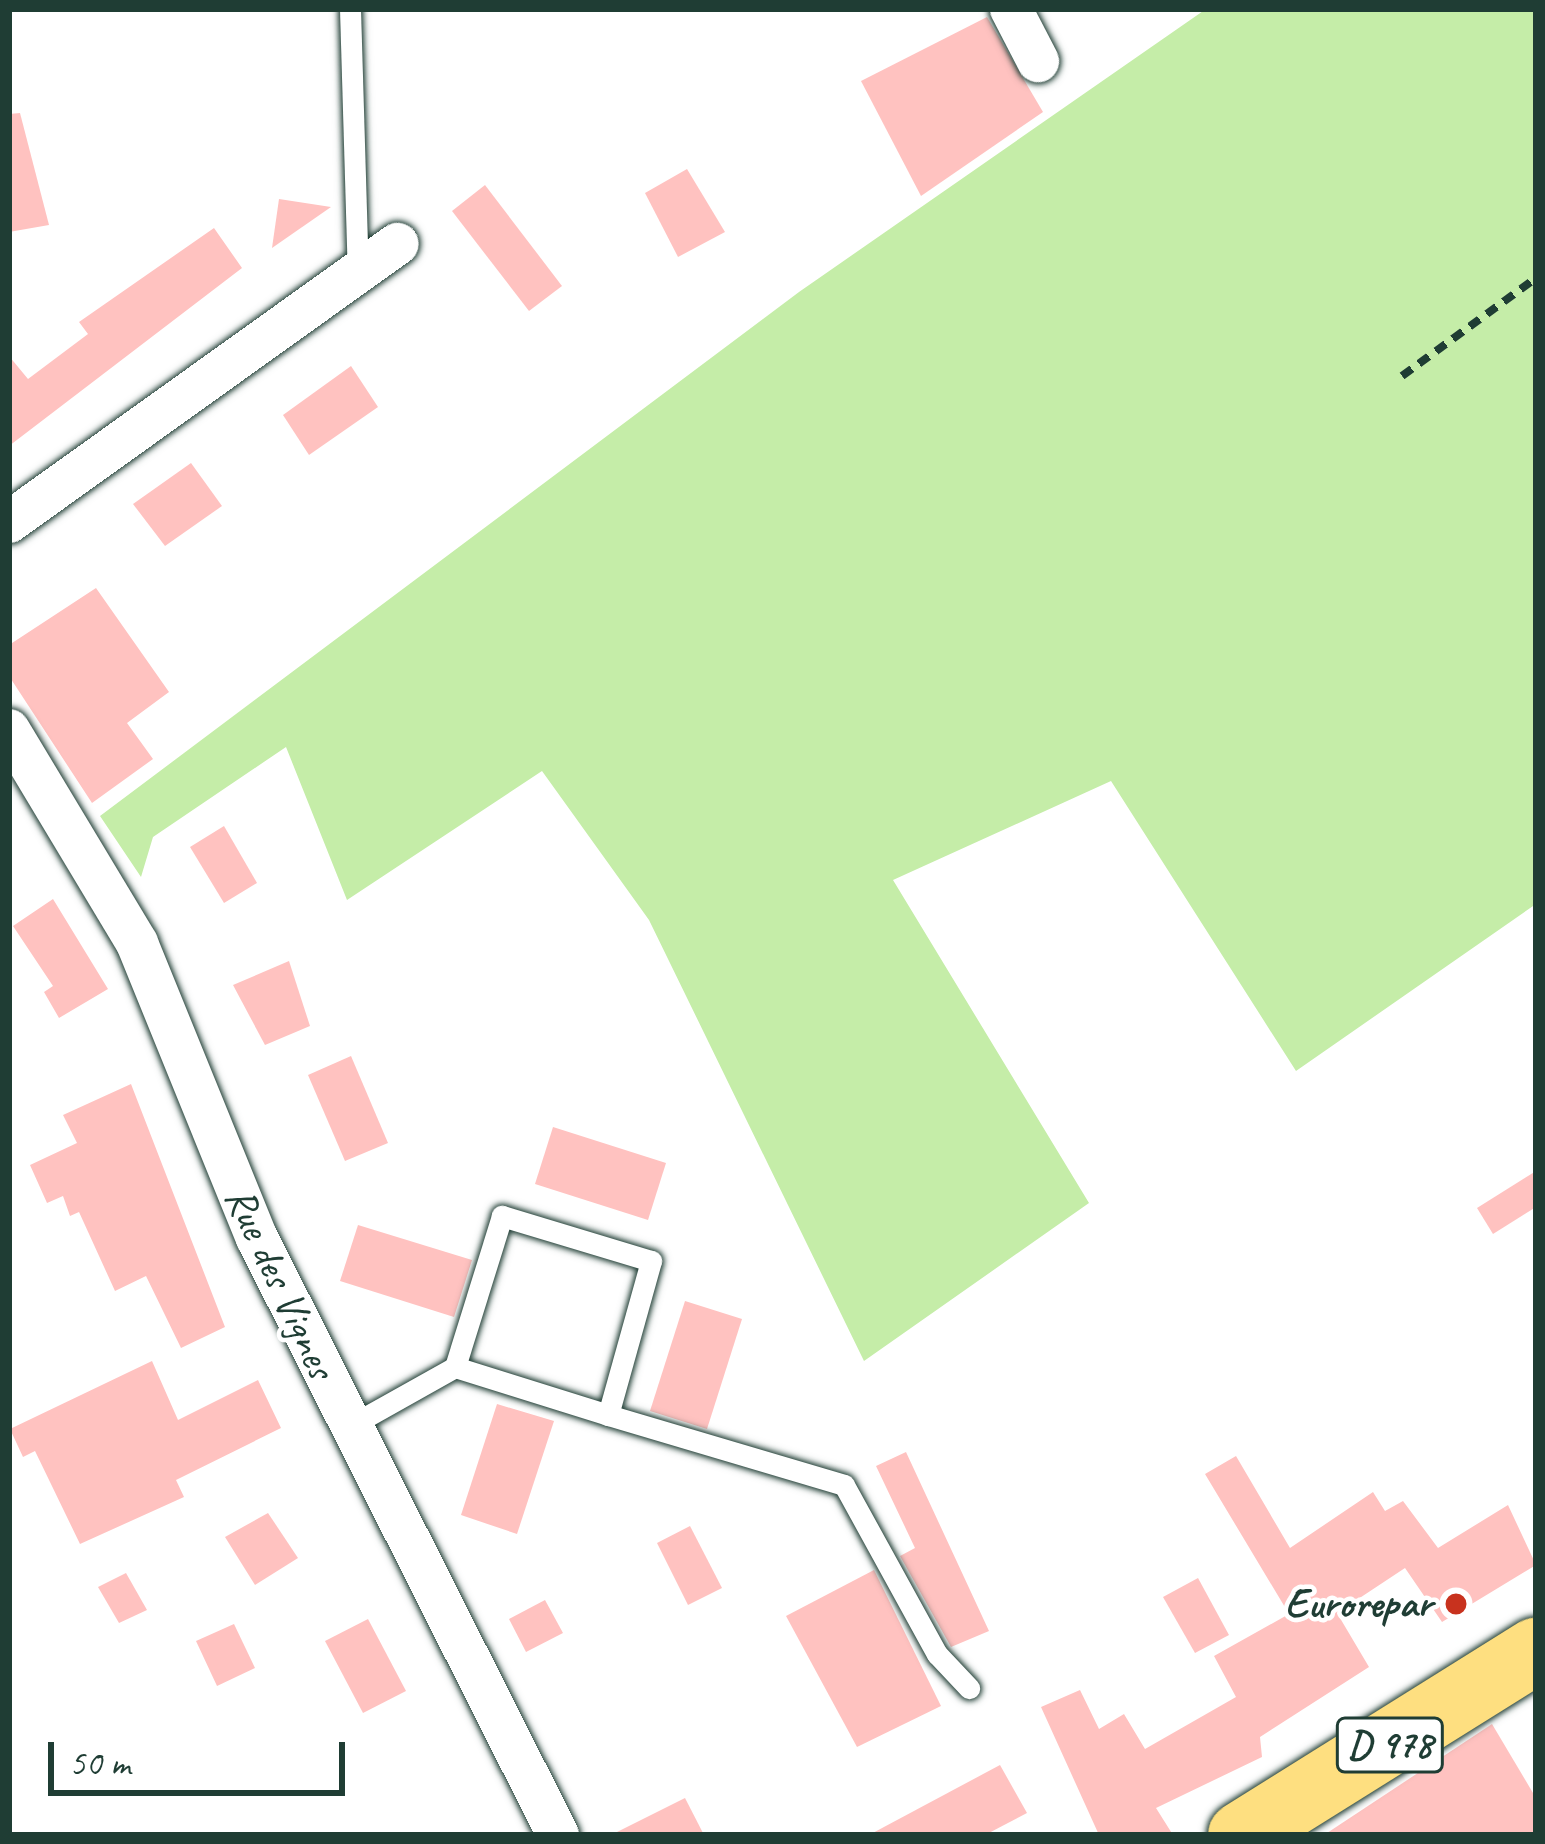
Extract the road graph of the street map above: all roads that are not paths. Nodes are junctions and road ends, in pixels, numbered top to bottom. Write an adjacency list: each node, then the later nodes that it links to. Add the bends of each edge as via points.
1 (350, 9): 5 (lane)
2 (1011, 9): 3 (street)
3 (1038, 62)
4 (398, 244): 5 (street)
5 (358, 273): 6 (street)
6 (9, 522)
7 (9, 730): 10 (street, Rue des Vignes, via 137,943 201,1115)
8 (455, 1367): 9 (lane); 9 (lane, via 502,1216 651,1261); 10 (lane)
9 (608, 1414): 12 (lane, via 844,1485 937,1654)
10 (348, 1427): 13 (street, Rue des Vignes)
11 (1536, 1651): 14 (main road, D 978)
12 (969, 1688)
13 (558, 1835)
14 (1241, 1835)

